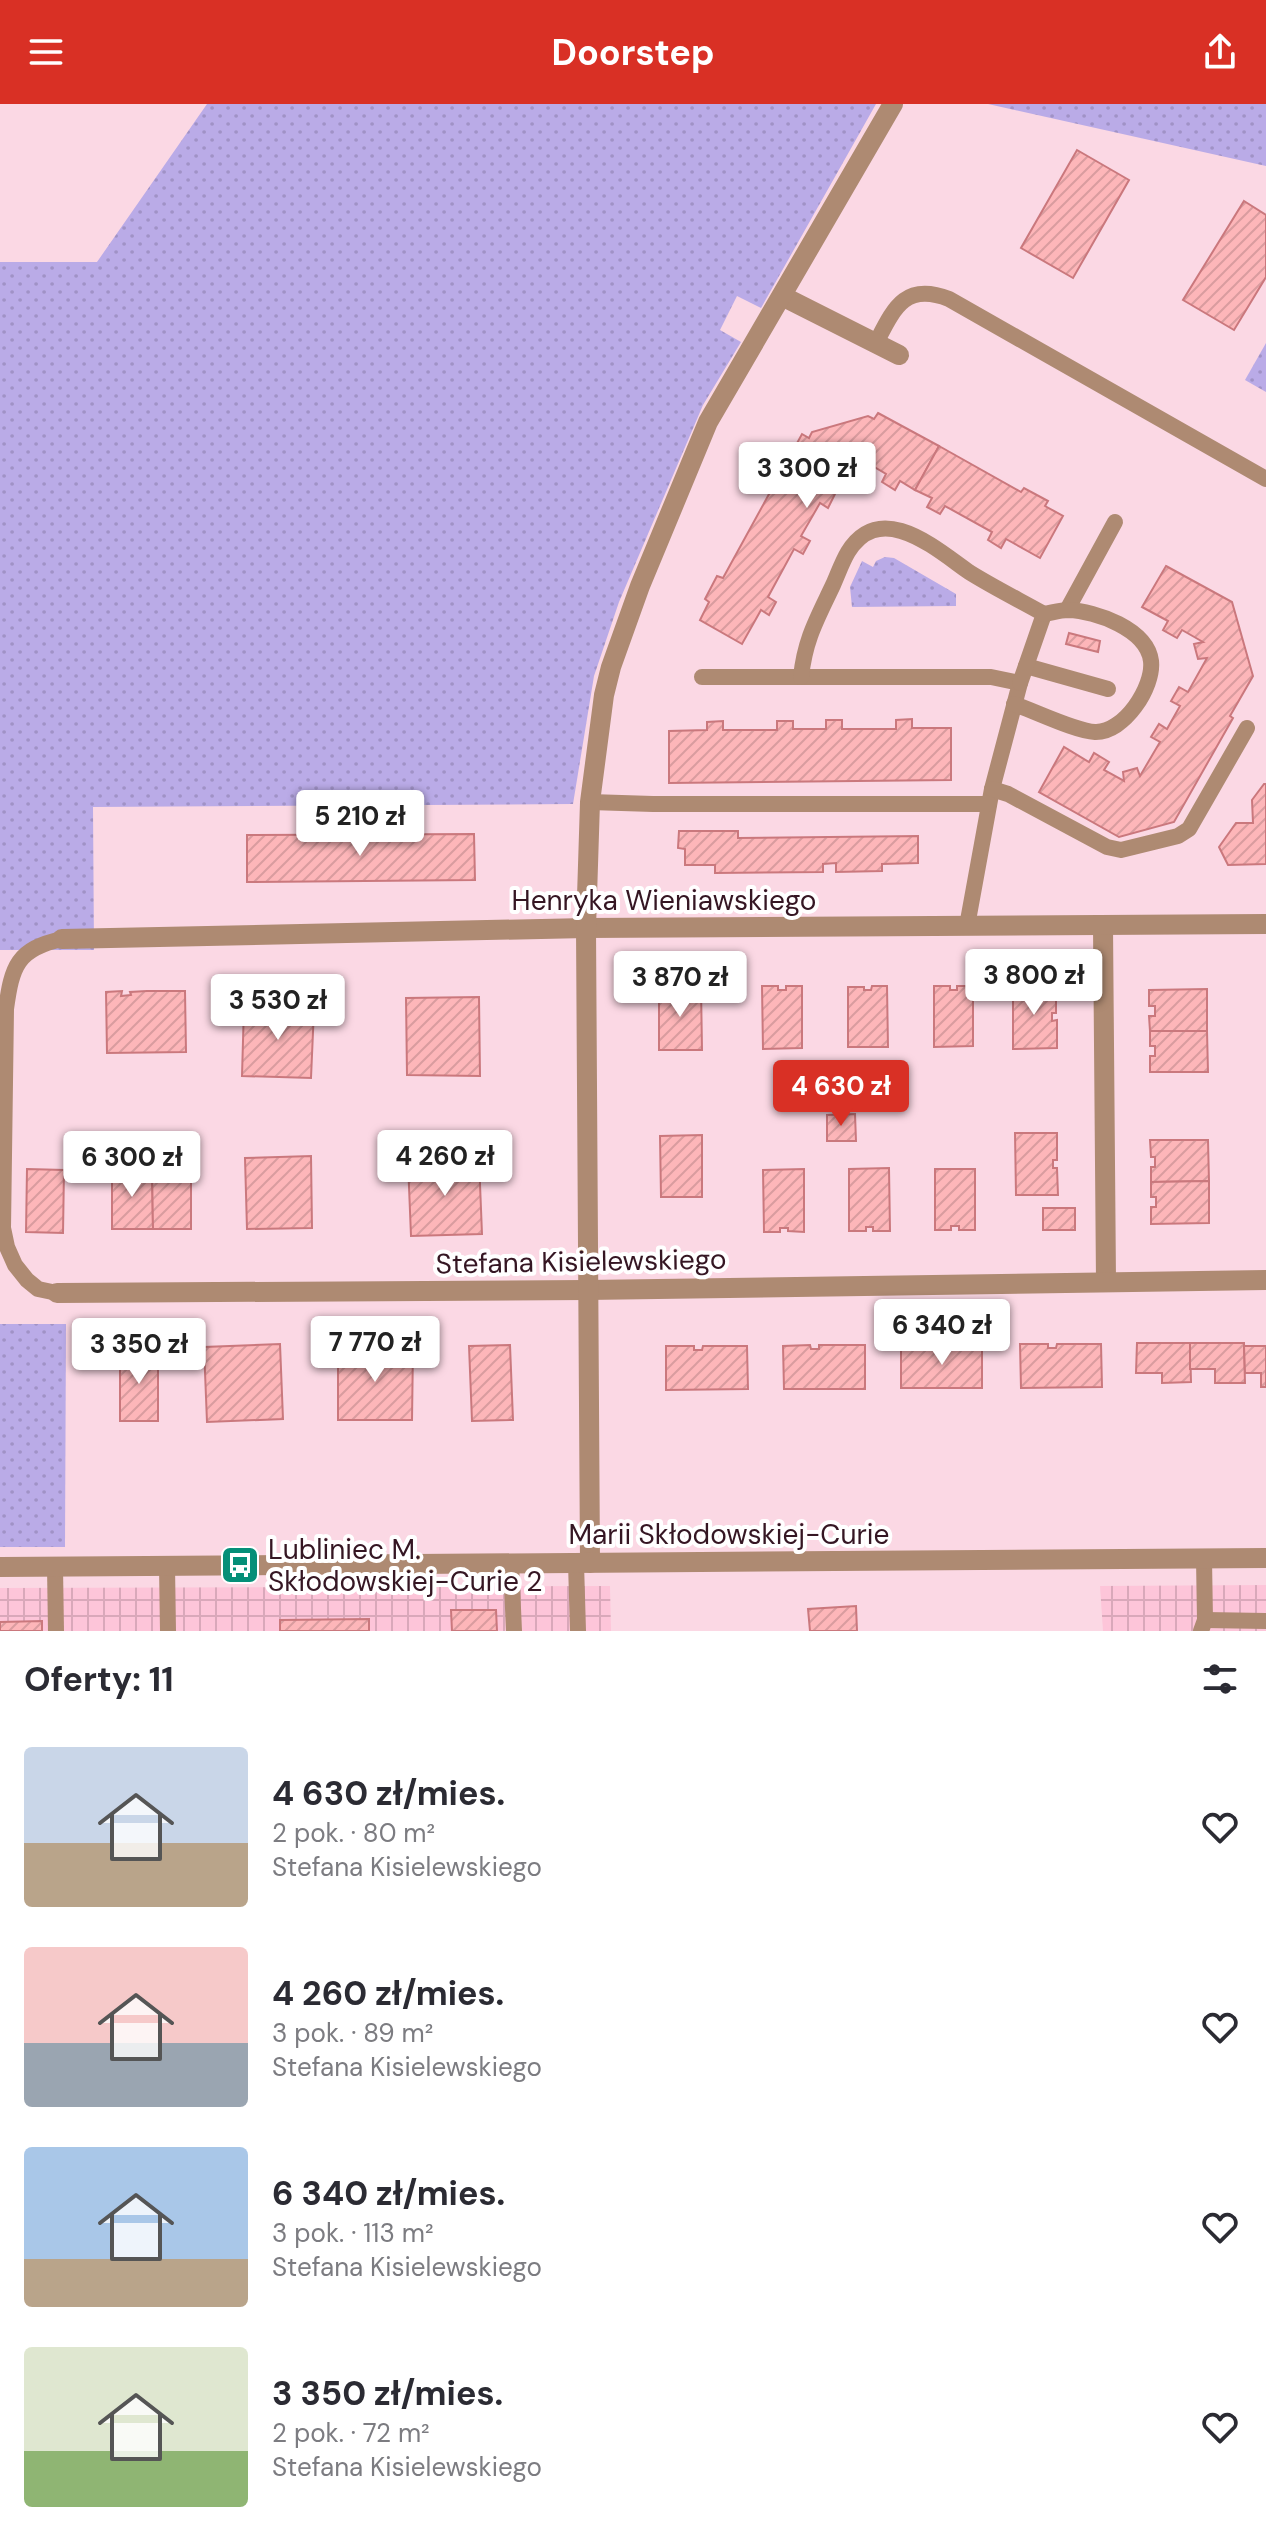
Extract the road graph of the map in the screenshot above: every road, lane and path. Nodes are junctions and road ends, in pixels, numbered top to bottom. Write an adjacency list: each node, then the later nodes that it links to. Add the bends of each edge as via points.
1 (893, 104): 2 (street)
2 (782, 296): 3 (street); 17 (street, via 708,422 624,628 604,695)
3 (876, 343): 4 (street); 5 (lane, via 902,301 913,294 937,295)
4 (899, 355)
5 (1266, 479)
6 (1115, 522): 7 (lane)
7 (1067, 610): 8 (lane); 14 (lane, via 1119,624 1142,641 1151,663 1140,698 1119,724 1097,732)
8 (1044, 614): 9 (lane); 11 (lane, via 920,538 893,529 872,532 848,552 807,641)
9 (1026, 666): 12 (lane); 13 (lane)
10 (702, 677): 11 (lane)
11 (801, 677): 12 (lane, via 991,677)
12 (1020, 683): 14 (lane)
13 (1108, 689)
14 (1014, 704): 16 (lane)
15 (1247, 728): 16 (lane, via 1189,829 1178,836 1121,850 1008,794)
16 (990, 797): 17 (lane); 19 (lane)
17 (590, 802): 21 (street)
18 (1266, 924): 20 (street, Henryka Wieniawskiego)
19 (967, 926): 20 (street, Henryka Wieniawskiego); 21 (street, Henryka Wieniawskiego)
20 (1103, 926): 24 (street)
21 (586, 928): 22 (street, Henryka Wieniawskiego); 25 (street)
22 (62, 939): 26 (lane, via 27,952 12,973 6,1009 2,1194 3,1228 15,1265 38,1289)
23 (1266, 1280): 24 (street, Stefana Kisielewskiego)
24 (1106, 1282): 25 (street, Stefana Kisielewskiego)
25 (587, 1290): 26 (street, Stefana Kisielewskiego); 30 (street)
26 (57, 1293)
27 (1266, 1558): 28 (street, Marii Skłodowskiej-Curie)
28 (1204, 1559): 30 (street, Marii Skłodowskiej-Curie); 35 (lane)
29 (511, 1563): 30 (street, Marii Skłodowskiej-Curie); 31 (street, Marii Skłodowskiej-Curie); 38 (lane)
30 (583, 1563): 39 (lane)
31 (167, 1566): 33 (street, Marii Skłodowskiej-Curie); 37 (lane)
32 (0, 1567): 33 (street, Marii Skłodowskiej-Curie)
33 (55, 1567): 36 (lane)
34 (1266, 1621): 35 (lane)
35 (1203, 1625)
36 (56, 1631)
37 (168, 1631)
38 (514, 1631)
39 (578, 1631)

